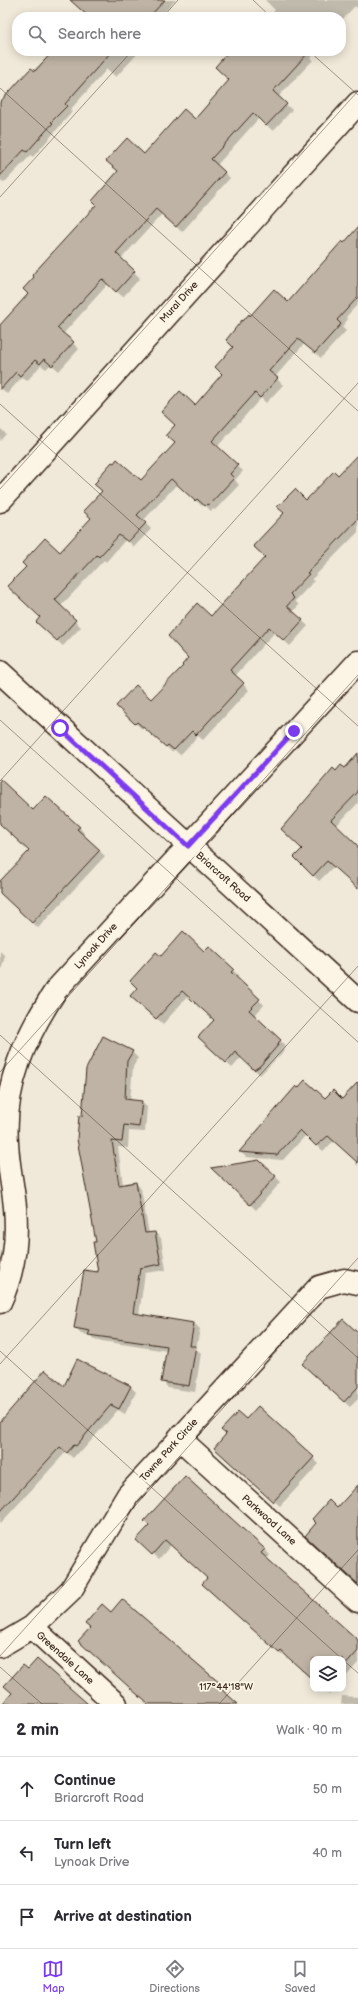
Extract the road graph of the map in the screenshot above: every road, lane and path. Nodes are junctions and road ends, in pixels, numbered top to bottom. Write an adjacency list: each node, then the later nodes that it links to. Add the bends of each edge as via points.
1 (358, 103): 2 (street, Mural Drive)
2 (0, 501)
3 (358, 662): 5 (street, Lynoak Drive)
4 (0, 672): 5 (street, Briarcroft Road)
5 (188, 846): 6 (street, Briarcroft Road); 7 (street, Lynoak Drive, via 56,990)
6 (358, 1001)
7 (8, 1063): 9 (street, Lynoak Drive, via 7,1143 15,1207 16,1254)
8 (358, 1282): 10 (street, Towne Park Circle, via 344,1280 319,1287)
9 (0, 1302)
10 (179, 1438): 11 (street, Parkwood Lane); 12 (street, Towne Park Circle, via 128,1494 72,1590)
11 (358, 1601)
12 (32, 1627): 13 (street, Towne Park Circle); 14 (street, Greendale Lane)
13 (0, 1646)
14 (116, 1704)

